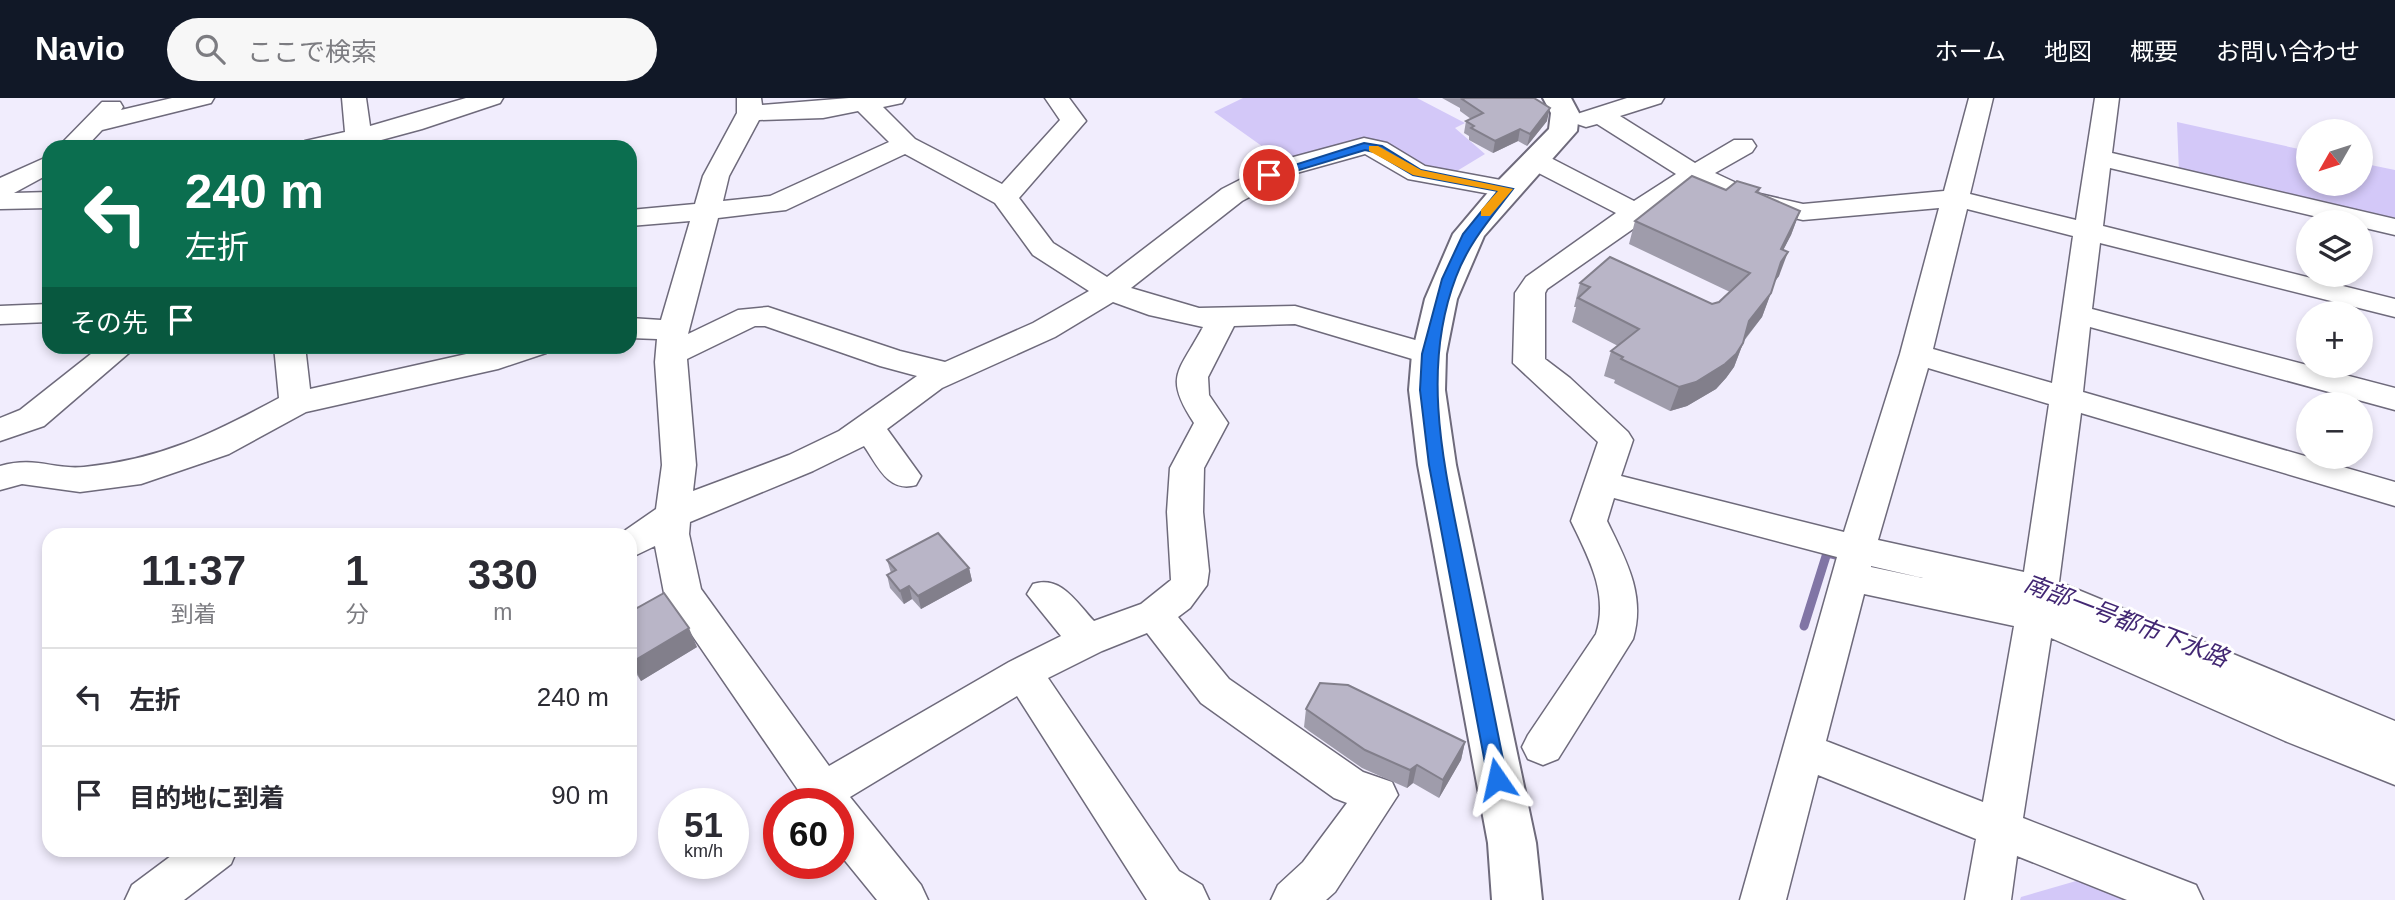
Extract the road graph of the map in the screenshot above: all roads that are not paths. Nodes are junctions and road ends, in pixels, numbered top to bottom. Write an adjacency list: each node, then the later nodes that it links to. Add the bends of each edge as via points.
1 (120, 98): 13 (street)
2 (202, 98): 13 (street)
3 (354, 98): 14 (street)
4 (491, 98): 14 (street)
5 (893, 98): 11 (street)
6 (1057, 98): 25 (street, via 1073,121)
7 (1652, 98): 12 (street)
8 (1981, 98): 26 (street)
9 (2107, 98): 19 (street)
10 (749, 105): 11 (street); 29 (street, via 716,176)
11 (866, 105): 17 (street)
12 (1574, 112): 20 (main road); 22 (street)
13 (96, 124): 15 (street)
14 (359, 138): 16 (street)
15 (79, 140)
16 (349, 140)
17 (906, 144): 25 (street); 29 (street, via 776,204)
18 (1743, 146): 22 (street)
19 (2099, 158): 32 (street); 33 (street)
20 (1534, 160): 24 (main road); 30 (street)
21 (42, 168): 23 (street)
22 (1695, 172): 26 (street, via 1766,207 1803,212); 30 (street)
23 (0, 189)
24 (1507, 189): 34 (street, via 1418,173 1378,149 1364,146 1284,168 1254,182); 45 (main road, via 1464,245 1441,299)
25 (1005, 197): 34 (street, via 1042,249)
26 (1955, 198): 33 (street); 46 (street)
27 (42, 200): 28 (street)
28 (0, 201)
29 (709, 211): 31 (street); 41 (street)
30 (1634, 212): 55 (street, via 1536,283 1530,293 1529,363 1616,440)
31 (637, 217)
32 (2395, 227)
33 (2089, 231): 35 (street); 37 (street)
34 (1112, 289): 39 (street, via 1167,310); 47 (street, via 1044,330)
35 (2395, 308)
36 (42, 313): 38 (street)
37 (2076, 314): 48 (street); 49 (street)
38 (0, 315)
39 (1224, 317): 45 (street, via 1293,315); 62 (street, via 1192,377 1193,396 1211,423 1187,468 1188,584)
40 (637, 330): 41 (street)
41 (672, 342): 47 (street, via 749,317 768,316 891,359); 57 (street, via 679,465)
42 (112, 354): 52 (street, via 32,418)
43 (290, 354): 50 (street)
44 (512, 354): 50 (street)
45 (1429, 354): 78 (main road, via 1430,427 1512,844)
46 (1916, 354): 49 (street); 59 (street)
47 (947, 373): 51 (street)
48 (2395, 399)
49 (2069, 400): 56 (street); 61 (street)
50 (296, 403): 54 (street, via 217,446 141,472 80,480 22,472)
51 (868, 428): 53 (street); 57 (street, via 801,463)
52 (0, 430)
53 (904, 475)
54 (0, 478)
55 (1602, 483): 59 (street); 66 (street, via 1589,521 1618,584 1621,622)
56 (2395, 494)
57 (671, 516): 58 (street); 69 (street, via 683,593)
58 (637, 540)
59 (1854, 563): 61 (street); 67 (street)
60 (1046, 594): 63 (street)
61 (2038, 602): 65 (street); 68 (street, via 2299,729); 71 (street)
62 (1154, 614): 63 (street); 77 (street, via 1215,691 1349,785 1377,795 1319,877)
63 (1088, 640): 64 (street)
64 (1023, 673): 70 (street); 76 (street, via 1163,886)
65 (2395, 739)
66 (1543, 747)
67 (1804, 751): 71 (street); 79 (street)
68 (2395, 767)
69 (820, 788)
70 (853, 788)
71 (1999, 828): 80 (street); 81 (street)
72 (854, 838): 75 (street)
73 (206, 857): 74 (street)
74 (149, 900)
75 (905, 900)
76 (1185, 900)
77 (1294, 900)
78 (1517, 900)
79 (1763, 900)
80 (1987, 900)
81 (2180, 900)

